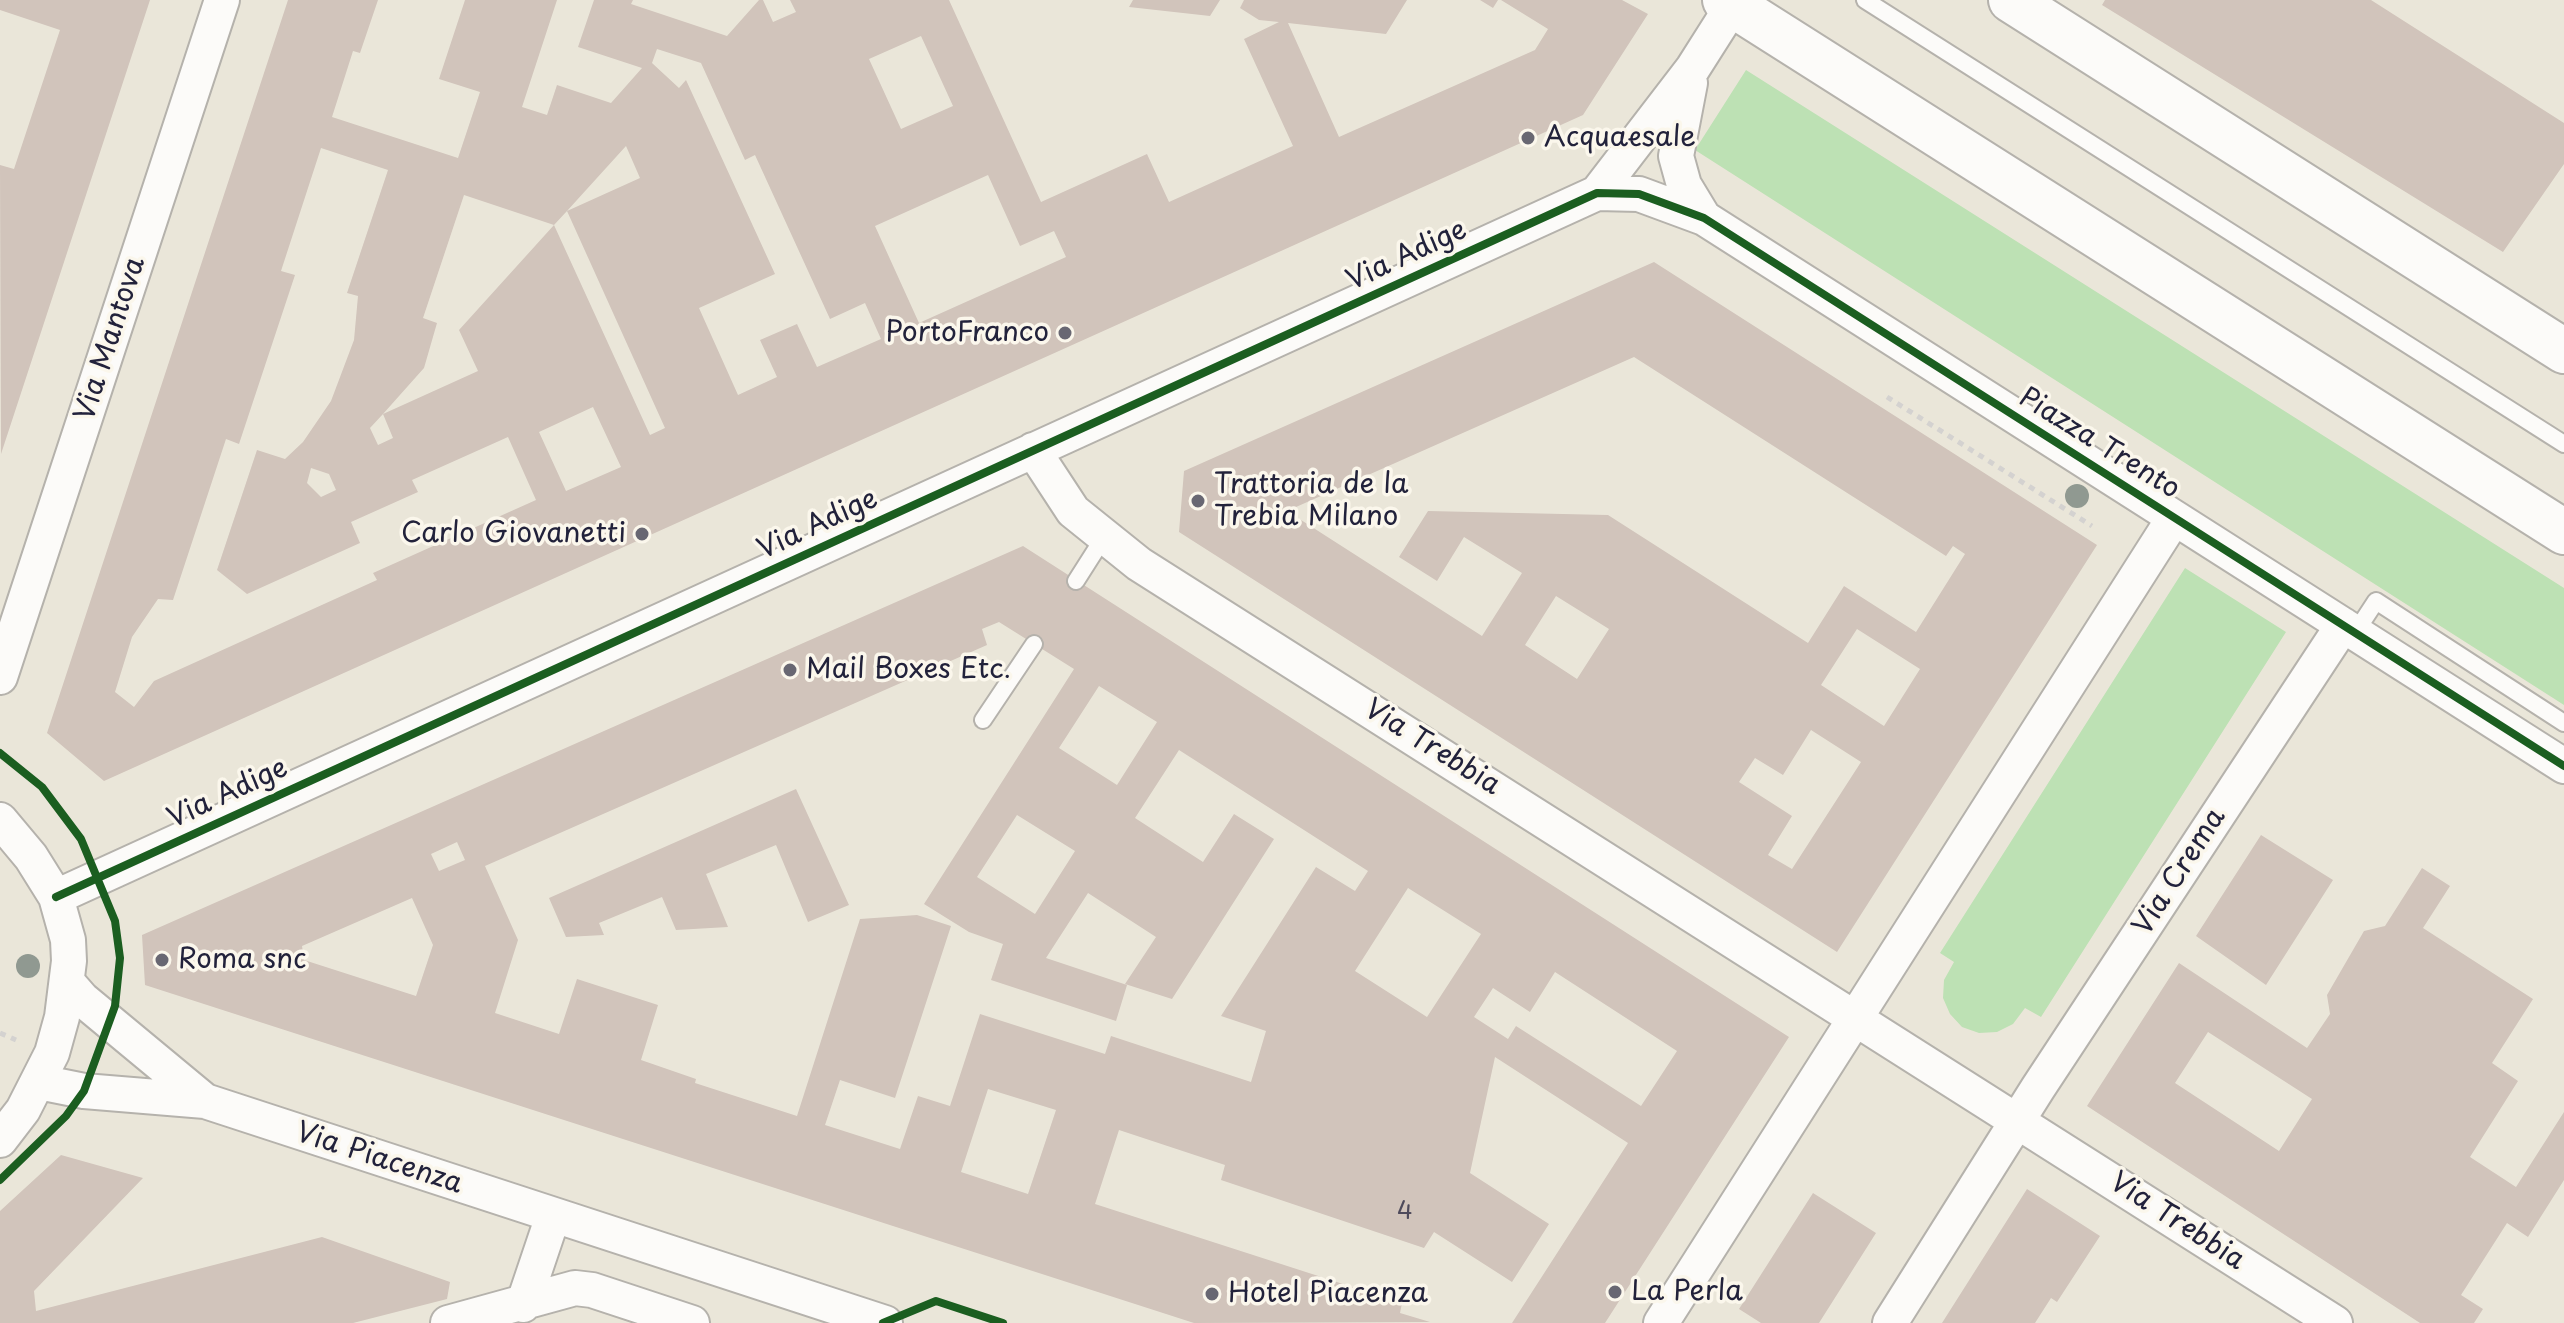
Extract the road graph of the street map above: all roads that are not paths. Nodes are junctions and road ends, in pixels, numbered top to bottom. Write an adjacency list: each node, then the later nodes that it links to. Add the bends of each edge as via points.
1 (222, 0): 17 (street, Via Mantova)
2 (1865, 0): 9 (lane)
3 (2011, 0): 8 (main road)
4 (1732, 2): 5 (street, Piazza Trento); 12 (main road, Piazza Trento)
5 (1693, 68): 6 (street, Piazza Trento); 7 (street, Piazza Trento, via 1676,156 1684,185)
6 (1597, 193): 7 (street, Piazza Trento, via 1639,194); 10 (street, Via Adige)
7 (1704, 218): 11 (street, Piazza Trento)
8 (2564, 351)
9 (2564, 444)
10 (1033, 450): 13 (street, Via Trebbia, via 1073,511); 22 (street, Via Adige)
11 (2174, 518): 15 (street, Piazza Trento); 24 (street)
12 (2564, 532)
13 (1104, 537): 14 (lane); 24 (street, Via Trebbia)
14 (1076, 581)
15 (2349, 629): 19 (lane, via 2376,601); 20 (street, Piazza Trento); 27 (street, Via Crema)
16 (1034, 644): 18 (lane)
17 (0, 677)
18 (983, 720)
19 (2564, 723)
20 (2564, 766)
21 (0, 820): 22 (street)
22 (56, 897): 23 (street, via 68,940)
23 (68, 983): 25 (street, via 52,1053); 26 (street, Via Piacenza)
24 (1858, 1018): 27 (street); 34 (street)
25 (39, 1082): 26 (street, Via Piacenza); 28 (street)
26 (205, 1101): 29 (street, Via Piacenza)
27 (2019, 1121): 35 (street, Via Crema); 36 (street, Via Trebbia)
28 (0, 1140)
29 (553, 1216): 30 (street); 33 (street, Via Piacenza)
30 (523, 1305): 31 (street); 32 (street, via 575,1288)
31 (448, 1323)
32 (692, 1323)
33 (885, 1323)
34 (1661, 1323)
35 (1890, 1323)
36 (2335, 1323)

